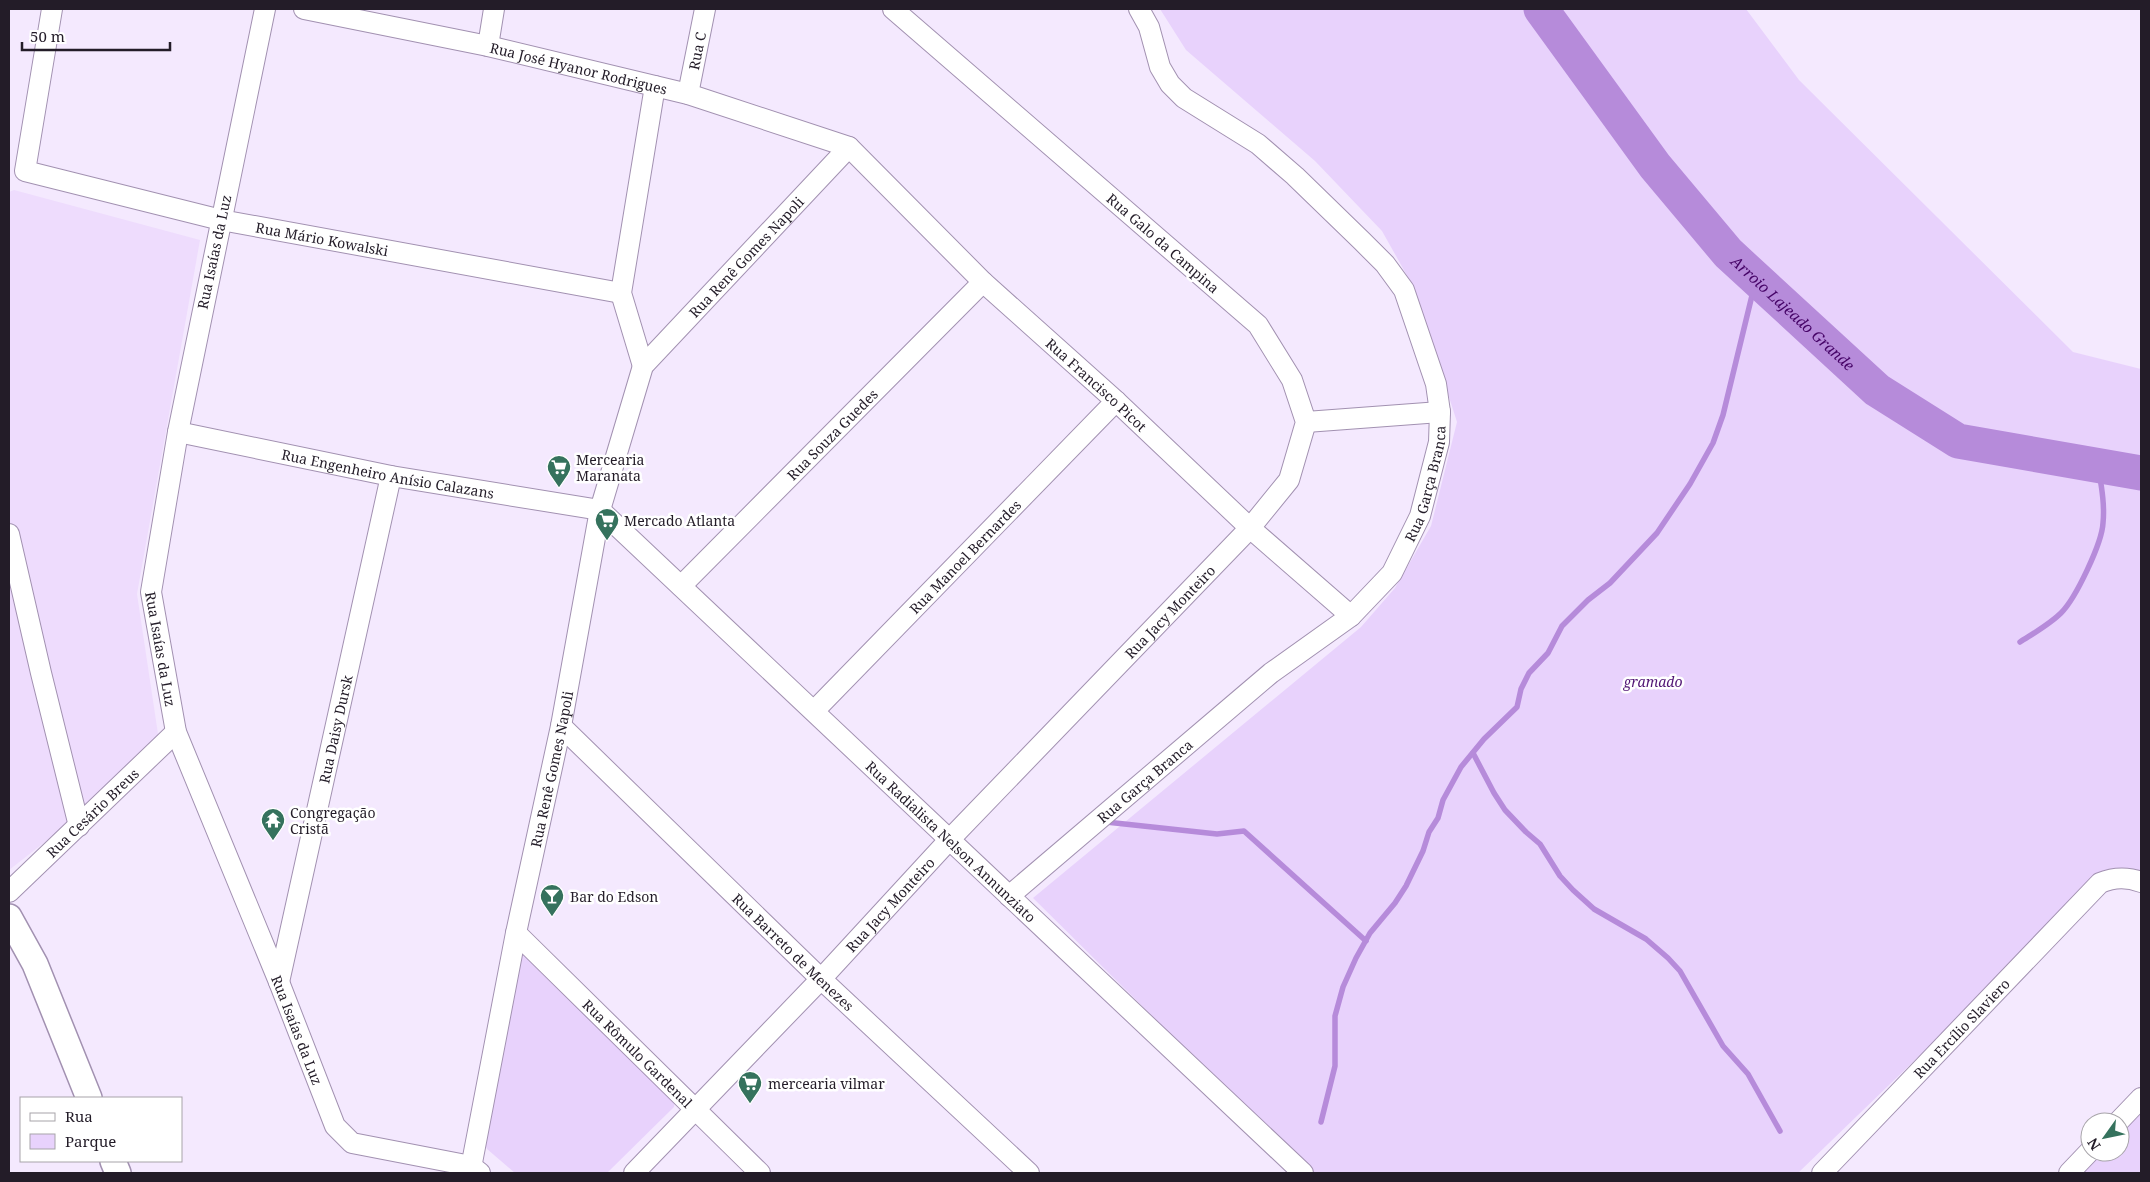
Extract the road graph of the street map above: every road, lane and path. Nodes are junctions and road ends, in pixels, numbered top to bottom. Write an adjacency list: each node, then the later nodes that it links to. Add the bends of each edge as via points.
1 (52, 9): 12 (street, Rua Mário Kowalski, via 25,171)
2 (265, 9): 12 (street, Rua Isaías da Luz)
3 (304, 9): 8 (street, Rua José Hyanor Rodrigues)
4 (494, 9): 8 (street)
5 (705, 9): 10 (street, Rua C)
6 (893, 9): 18 (street, Rua Galo da Campina, via 1258,325 1292,380)
7 (1139, 9): 17 (street, Rua Garça Branca, via 1149,27 1160,67 1170,84 1184,98 1258,144 1295,176 1384,264 1404,290 1436,384)
8 (488, 46): 9 (street, Rua José Hyanor Rodrigues)
9 (655, 86): 10 (street, Rua José Hyanor Rodrigues); 14 (street)
10 (688, 94): 11 (street, Rua José Hyanor Rodrigues)
11 (849, 147): 13 (street, Rua Francisco Picot); 15 (street, Rua Renê Gomes Napoli)
12 (221, 220): 14 (street, Rua Mário Kowalski); 19 (street, Rua Isaías da Luz)
13 (983, 282): 16 (street, Rua Francisco Picot); 24 (street, Rua Souza Guedes)
14 (621, 293): 15 (street)
15 (643, 366): 21 (street, Rua Renê Gomes Napoli)
16 (1116, 401): 22 (street, Rua Francisco Picot); 26 (street, Rua Manoel Bernardes)
17 (1440, 412): 18 (street); 25 (street, Rua Garça Branca, via 1439,442 1420,516 1392,573)
18 (1306, 422): 22 (street, via 1289,480)
19 (178, 432): 20 (street, Rua Engenheiro Anísio Calazans); 28 (street, Rua Isaías da Luz, via 151,592)
20 (391, 476): 21 (street, Rua Engenheiro Anísio Calazans); 37 (street, Rua Daisy Dursk)
21 (600, 510): 24 (street, Rua Radialista Nelson Annunziato); 27 (street, Rua Renê Gomes Napoli)
22 (1250, 528): 25 (street, Rua Francisco Picot); 30 (street, Rua Jacy Monteiro)
23 (9, 534): 29 (street)
24 (680, 586): 26 (street, Rua Radialista Nelson Annunziato)
25 (1351, 616): 33 (street, Rua Garça Branca, via 1271,673)
26 (814, 711): 30 (street, Rua Radialista Nelson Annunziato)
27 (561, 726): 35 (street, Rua Renê Gomes Napoli); 36 (street, Rua Barreto de Menezes)
28 (176, 732): 29 (street, Rua Cesário Breus); 37 (street, Rua Isaías da Luz)
29 (79, 826): 32 (street, Rua Cesário Breus)
30 (950, 839): 33 (street, Rua Radialista Nelson Annunziato); 36 (street, Rua Jacy Monteiro)
31 (2141, 882): 48 (street, Rua Ercílio Slaviero, via 2113,878 2100,883)
32 (9, 892)
33 (1009, 896): 47 (street, Rua Radialista Nelson Annunziato)
34 (9, 917): 38 (main road, via 34,964)
35 (516, 933): 40 (street, Rua Rômulo Gardenal); 43 (street, Rua Renê Gomes Napoli)
36 (821, 979): 40 (street, Rua Jacy Monteiro); 46 (street, Rua Barreto de Menezes)
37 (279, 982): 43 (street, Rua Isaías da Luz, via 335,1126 352,1143)
38 (89, 1097)
39 (2141, 1098): 41 (street)
40 (696, 1110): 44 (street, Rua Jacy Monteiro); 45 (street, Rua Rômulo Gardenal)
41 (2128, 1112)
42 (2080, 1162): 49 (street)
43 (474, 1171)
44 (634, 1173)
45 (760, 1173)
46 (1029, 1173)
47 (1303, 1173)
48 (1822, 1173)
49 (2069, 1173)

